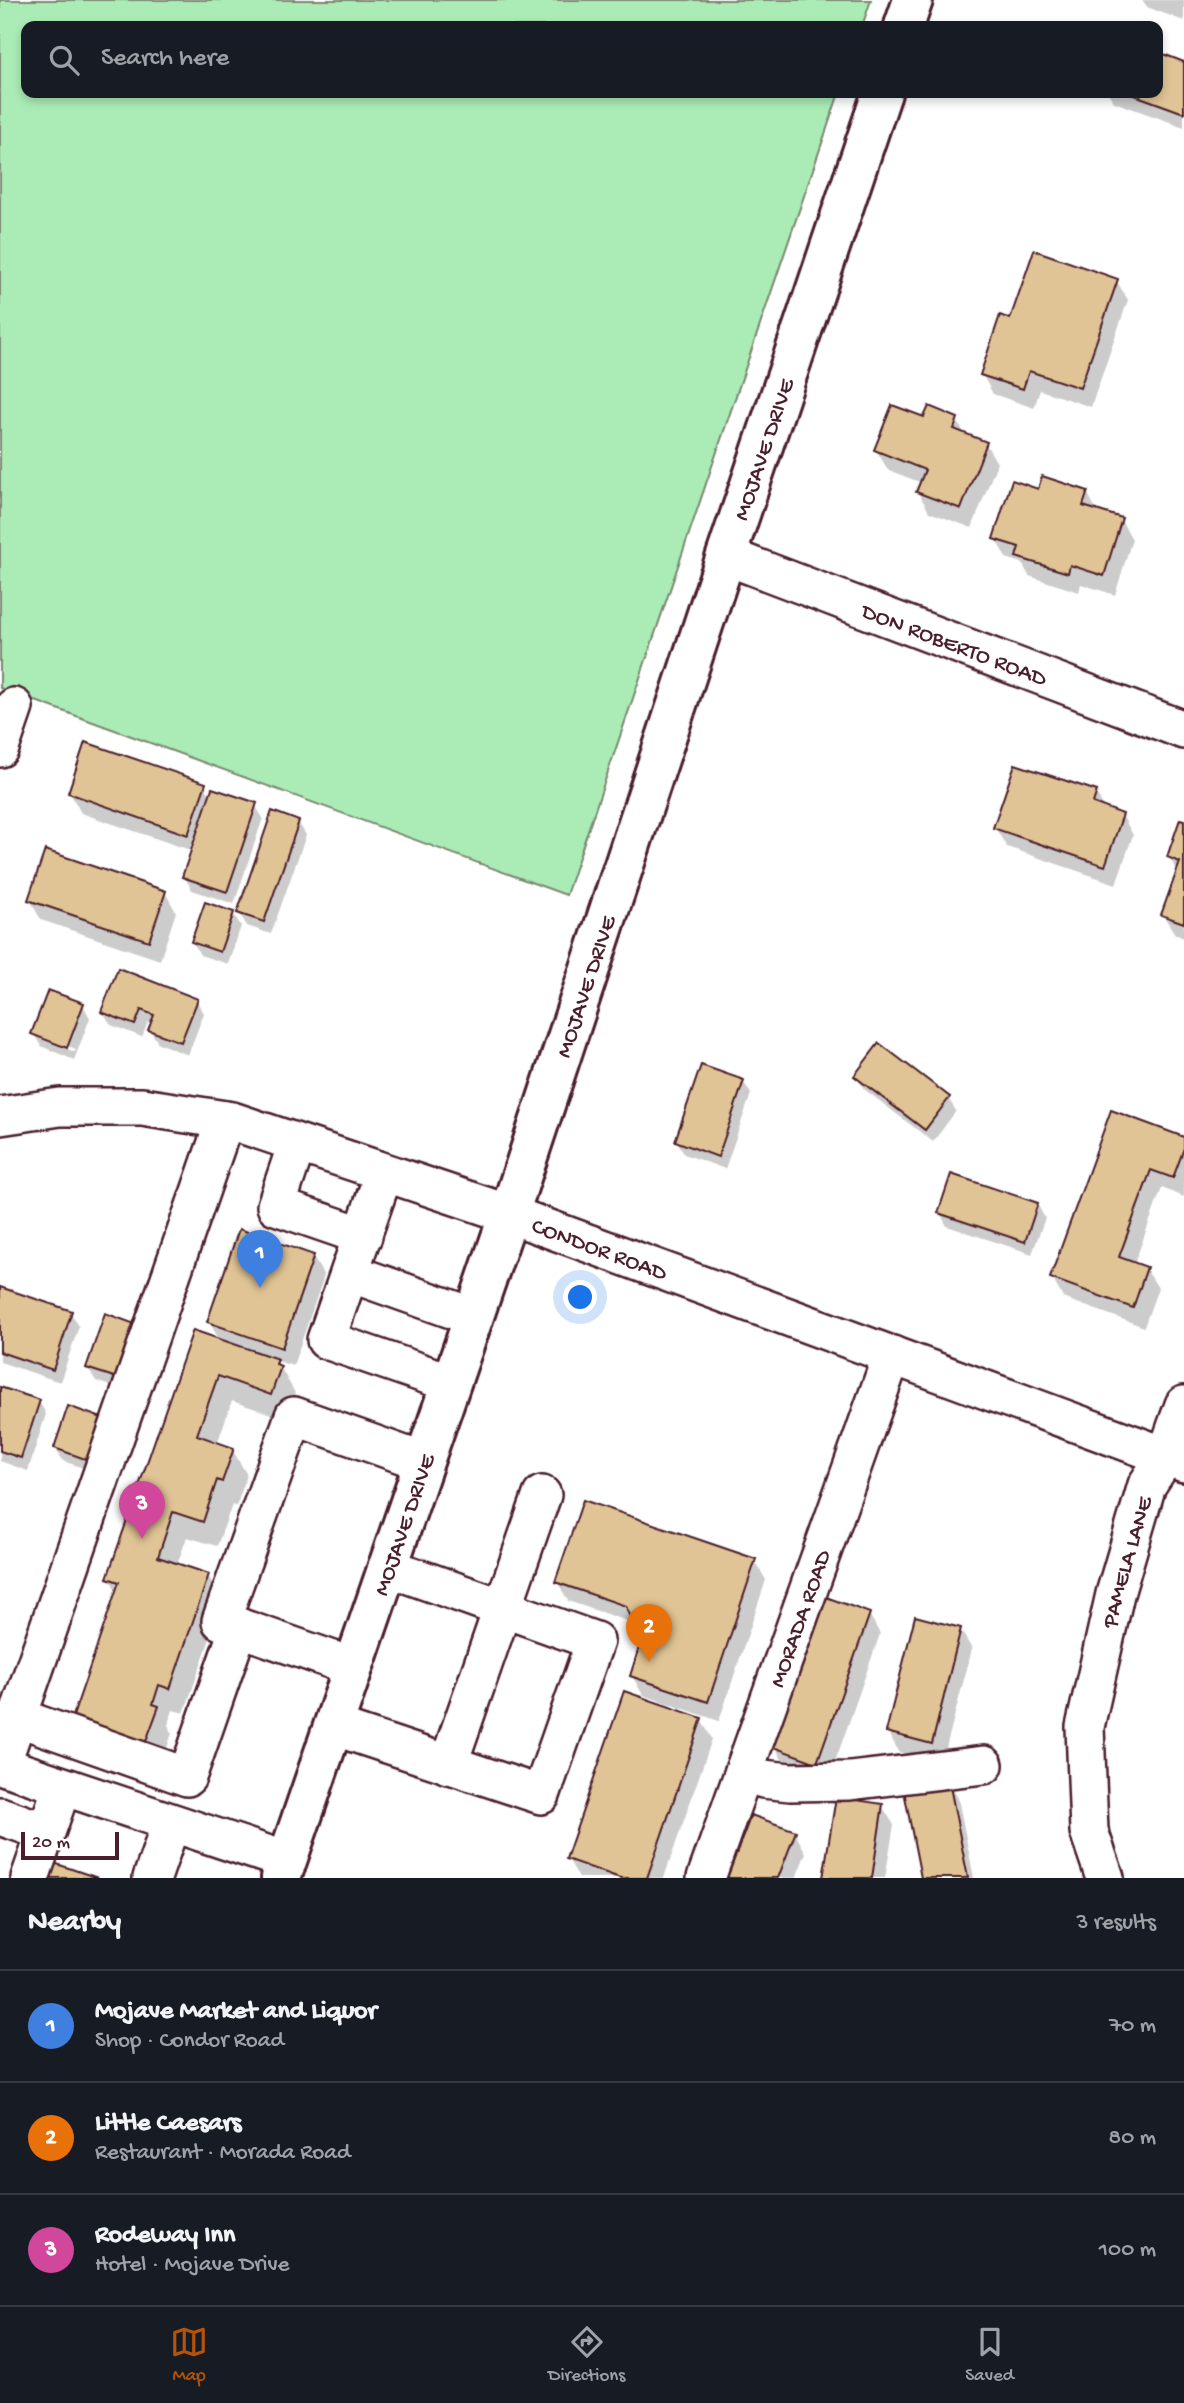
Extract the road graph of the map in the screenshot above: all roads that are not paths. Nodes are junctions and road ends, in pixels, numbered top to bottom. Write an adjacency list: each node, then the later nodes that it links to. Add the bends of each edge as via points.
1 (913, 0): 2 (main road)
2 (906, 21)
3 (880, 98): 4 (main road, MOJAVE DRIVE)
4 (726, 556): 6 (street, DON ROBERTO ROAD); 12 (main road, MOJAVE DRIVE)
5 (14, 707): 7 (street)
6 (1184, 730)
7 (0, 748)
8 (0, 1116): 9 (street, CONDOR ROAD, via 60,1107 142,1107)
9 (225, 1120): 10 (street, CONDOR ROAD); 26 (street)
10 (297, 1144): 11 (street, CONDOR ROAD); 13 (street, via 276,1206)
11 (384, 1173): 12 (street, CONDOR ROAD); 13 (street)
12 (509, 1214): 15 (main road, MOJAVE DRIVE); 16 (street, CONDOR ROAD)
13 (363, 1236): 14 (street)
14 (350, 1272): 15 (street); 17 (street, via 326,1340)
15 (474, 1317): 17 (main road, MOJAVE DRIVE)
16 (892, 1355): 19 (street, CONDOR ROAD); 31 (street, MORADA ROAD)
17 (451, 1383): 20 (main road, MOJAVE DRIVE)
18 (1184, 1405): 19 (street, PAMELA LANE)
19 (1175, 1460): 40 (street, PAMELA LANE, via 1147,1485 1115,1594 1085,1727 1089,1831)
20 (424, 1462): 22 (main road, MOJAVE DRIVE); 24 (street, via 294,1416 221,1621)
21 (542, 1495): 23 (street)
22 (387, 1567): 23 (street); 25 (main road, MOJAVE DRIVE)
23 (505, 1609): 29 (street); 29 (street, via 595,1641 541,1795)
24 (239, 1627): 25 (street); 26 (street, via 187,1777)
25 (353, 1667): 27 (main road, MOJAVE DRIVE)
26 (17, 1717): 28 (street)
27 (333, 1727): 29 (street); 36 (main road, MOJAVE DRIVE)
28 (0, 1765): 32 (street)
29 (448, 1765)
30 (984, 1765): 31 (street, via 850,1782 763,1779)
31 (744, 1771): 39 (street, MORADA ROAD)
32 (62, 1787): 34 (street); 35 (street)
33 (0, 1816): 35 (street)
34 (171, 1823): 36 (street); 38 (street)
35 (46, 1832): 37 (street)
36 (284, 1869)
37 (30, 1878)
38 (152, 1878)
39 (706, 1878)
40 (1104, 1878)

